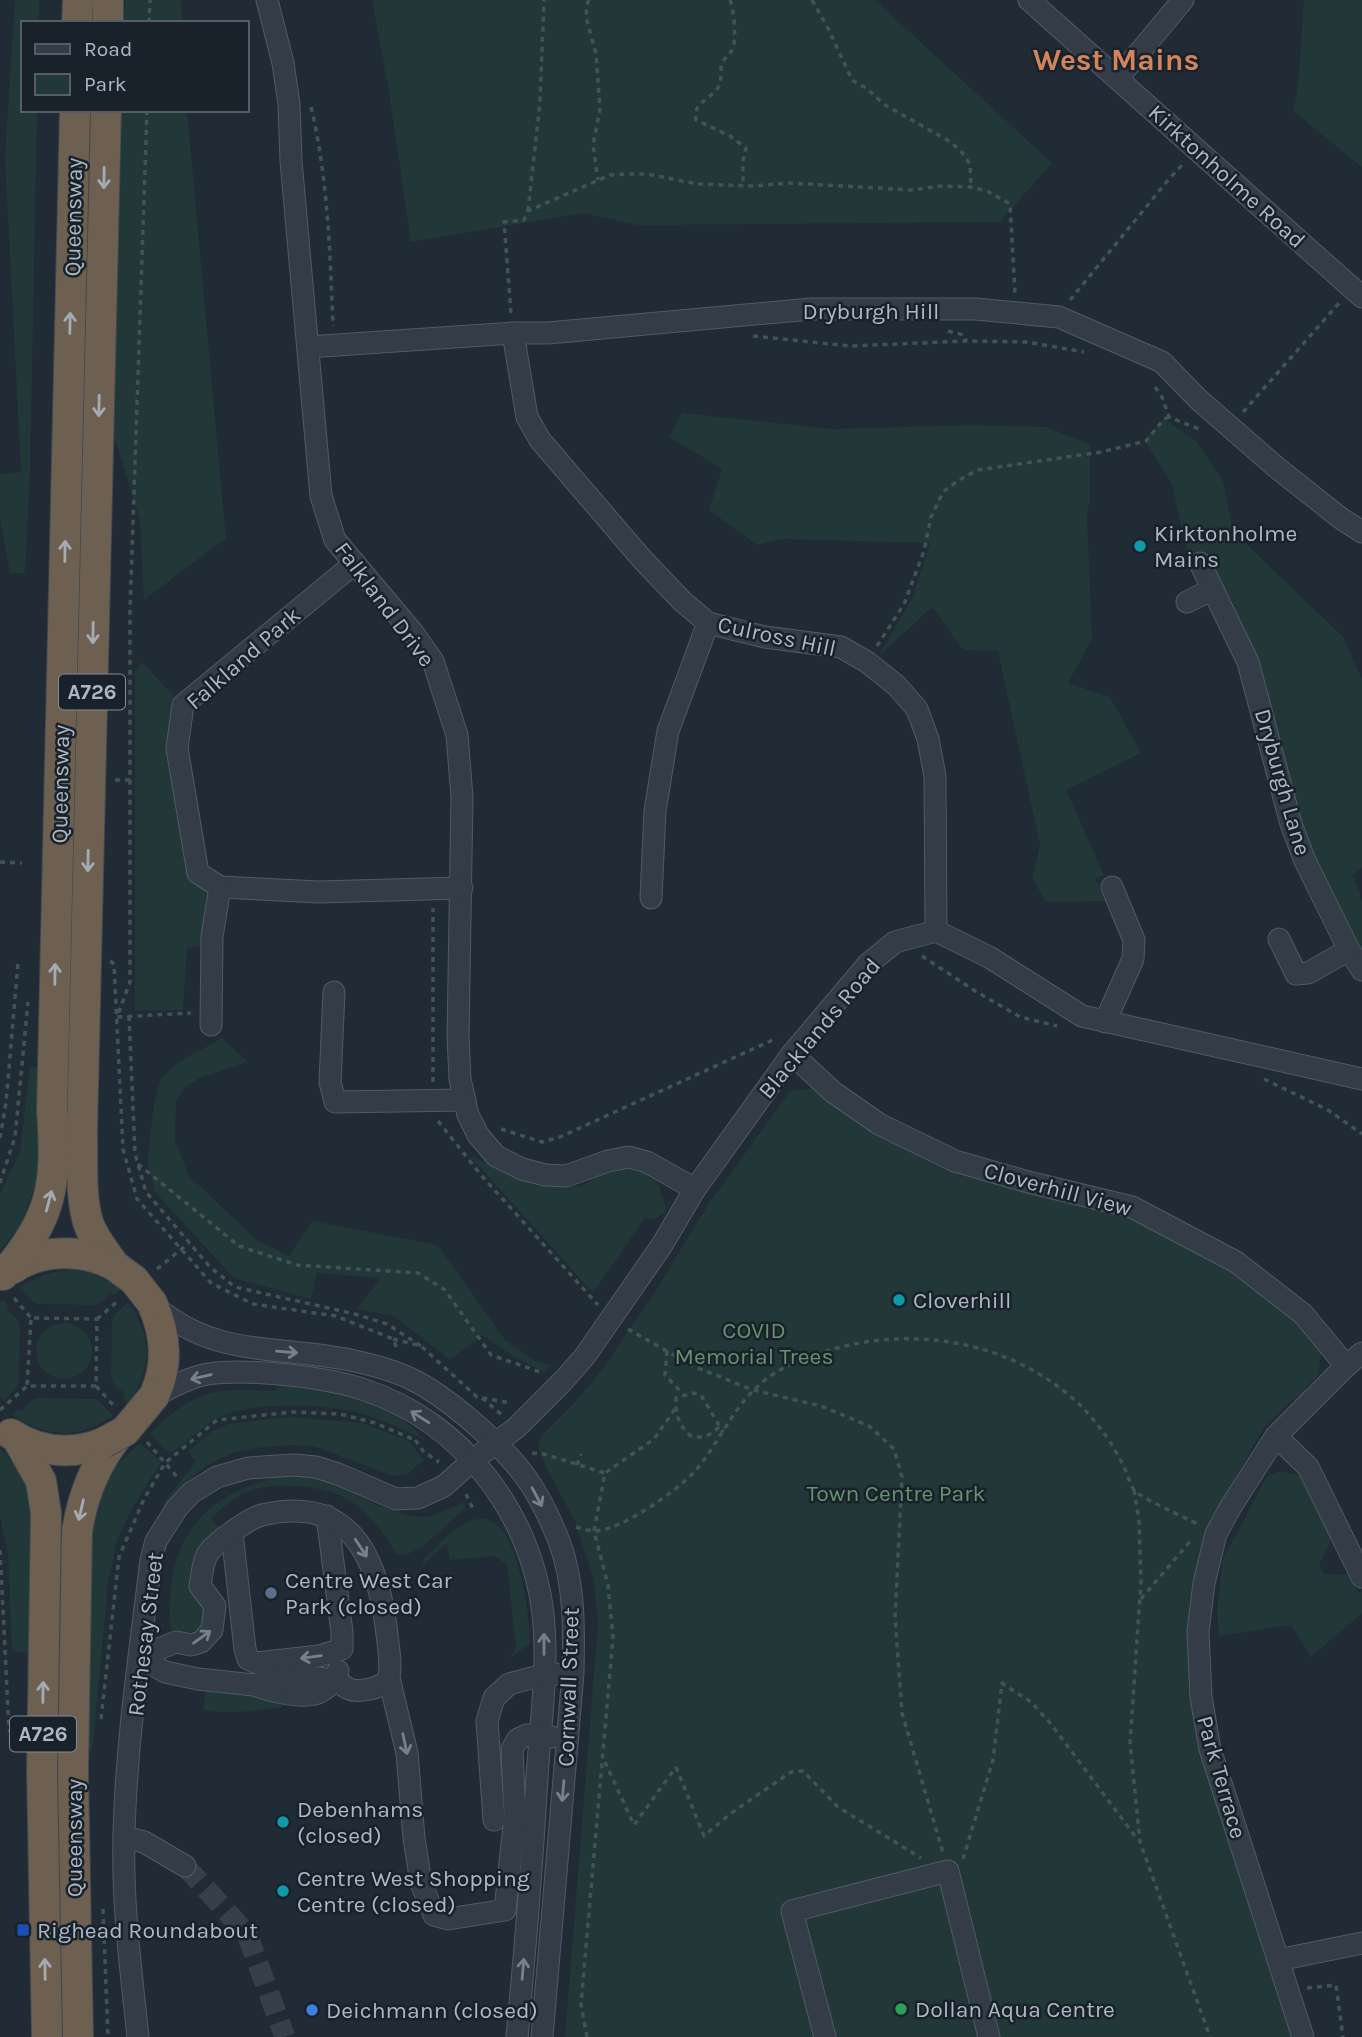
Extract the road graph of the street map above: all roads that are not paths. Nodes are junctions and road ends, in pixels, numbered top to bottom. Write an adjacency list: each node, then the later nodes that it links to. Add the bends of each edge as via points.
1 (78, 0): 6 (highway)
2 (108, 0): 7 (highway)
3 (267, 0): 13 (street, Falkland Drive, via 289,104)
4 (1029, 0): 8 (street, Kirktonholme Road)
5 (1183, 0): 8 (street)
6 (77, 21)
7 (108, 21)
8 (1118, 78): 11 (street, Kirktonholme Road)
9 (75, 112): 36 (highway, Queensway / A726, one-way to 9, via 46,1213 55,1152 52,1111)
10 (106, 112): 35 (highway, Queensway / A726, one-way to 35, via 82,1132 84,1200 91,1229)
11 (1357, 292)
12 (513, 333): 13 (street, Dryburgh Hill); 14 (street, Dryburgh Hill, via 811,309 976,309 1059,317 1162,362 1231,427); 19 (street, Culross Hill, via 527,417 540,440 642,559)
13 (308, 347): 15 (street, Falkland Drive, via 321,496 335,540)
14 (1362, 532)
15 (355, 563): 20 (street, Falkland Park, via 183,705 177,748 198,873); 22 (street, Falkland Drive, via 433,660 457,735)
16 (1200, 563): 17 (street, Dryburgh Lane)
17 (1211, 590): 18 (street); 26 (street, Dryburgh Lane, via 1248,662 1305,861)
18 (1187, 602)
19 (708, 623): 23 (street, via 668,732 655,811); 24 (street, Culross Hill, via 765,637 841,647 896,685 917,709 935,776)
20 (220, 887): 22 (street, via 319,892); 29 (street, via 212,937)
21 (1112, 887): 30 (street, via 1135,949)
22 (462, 888): 33 (street, Falkland Drive, via 458,1038)
23 (651, 898)
24 (936, 932): 30 (street, via 989,957 1082,1016); 31 (street, Blacklands Road, via 895,942 868,964)
25 (1279, 939): 26 (street, via 1296,974 1308,973)
26 (1349, 950): 27 (street, Dryburgh Lane)
27 (1362, 970)
28 (334, 992): 33 (street, via 330,1082 335,1102)
29 (211, 1018)
30 (1105, 1022): 32 (street)
31 (792, 1054): 34 (street, Blacklands Road); 38 (street, Cloverhill View, via 833,1092 879,1124 956,1161 1132,1207 1236,1262)
32 (1362, 1079)
33 (466, 1108): 34 (street, Falkland Drive, via 478,1135 496,1156 522,1169 566,1176 629,1157)
34 (695, 1189): 43 (street, Blacklands Road, via 585,1356 536,1409)
35 (115, 1266): 36 (highway, A726, via 63,1253 42,1255); 37 (highway, A726, bridge, via 134,1280)
36 (9, 1274)
37 (152, 1303): 39 (highway, A726, via 164,1356); 43 (street, Cornwall Street, one-way to 43, via 175,1322 222,1343 353,1361 410,1378)
38 (1354, 1359): 41 (street, Park Terrace)
39 (154, 1396): 42 (highway, A726, bridge, via 138,1419); 44 (street, Cornwall Street, one-way to 39, via 441,1431 397,1403 330,1381 208,1374)
40 (7, 1427): 42 (highway, A726, via 50,1450 84,1450); 61 (highway, Queensway / A726, one-way to 40, via 42,1784 46,1513 41,1481)
41 (1276, 1436): 47 (street, via 1308,1467); 60 (street, Park Terrace, via 1210,1530 1198,1632 1201,1697 1210,1749)
42 (109, 1443): 62 (highway, Queensway / A726, one-way to 62, via 85,1496 77,1532 73,1786)
43 (496, 1443): 44 (street, Rothesay Street); 50 (street, Cornwall Street, one-way to 50, via 527,1479 559,1542 571,1595)
44 (472, 1460): 49 (street, Rothesay Street, via 444,1486 406,1500 338,1474 294,1465 248,1468 205,1483 177,1508 156,1541); 51 (street, Cornwall Street, one-way to 44, via 543,1616 533,1564 512,1514)
45 (327, 1516): 46 (street, via 305,1510 278,1511 257,1516); 48 (street); 52 (street, one-way to 52, via 359,1541 375,1575 384,1612)
46 (232, 1533): 48 (street, one-way to 46, via 293,1660 257,1663 248,1659); 49 (street, one-way to 46, via 176,1642 201,1642 212,1630 215,1606 200,1586 206,1556)
47 (1362, 1577)
48 (342, 1649): 53 (street)
49 (140, 1657): 53 (street, via 165,1672 198,1679 254,1685 298,1676); 57 (street, Rothesay Street)
50 (573, 1673): 51 (street); 55 (street, Cornwall Street)
51 (544, 1675): 54 (street, Cornwall Street); 56 (street, via 509,1684 494,1698 487,1721)
52 (389, 1678): 53 (street, via 383,1685 350,1690); 54 (street, one-way to 54, via 407,1753 421,1883 434,1915 448,1919 505,1910 515,1816 512,1749 518,1739)
53 (336, 1680)
54 (540, 1736): 55 (street); 64 (street, Cornwall Street, one-way to 54)
55 (568, 1738): 65 (street, Cornwall Street, one-way to 65)
56 (494, 1821)
57 (124, 1837): 58 (street, via 144,1842); 63 (street, Rothesay Street, via 125,1902)
58 (185, 1866)
59 (1362, 1943): 60 (street)
60 (1278, 1960): 68 (street, Park Terrace)
61 (47, 2037)
62 (78, 2037)
63 (138, 2037)
64 (517, 2037)
65 (542, 2037)
66 (825, 2037): 67 (street, via 792,1911 948,1871)
67 (989, 2037)
68 (1303, 2037)

